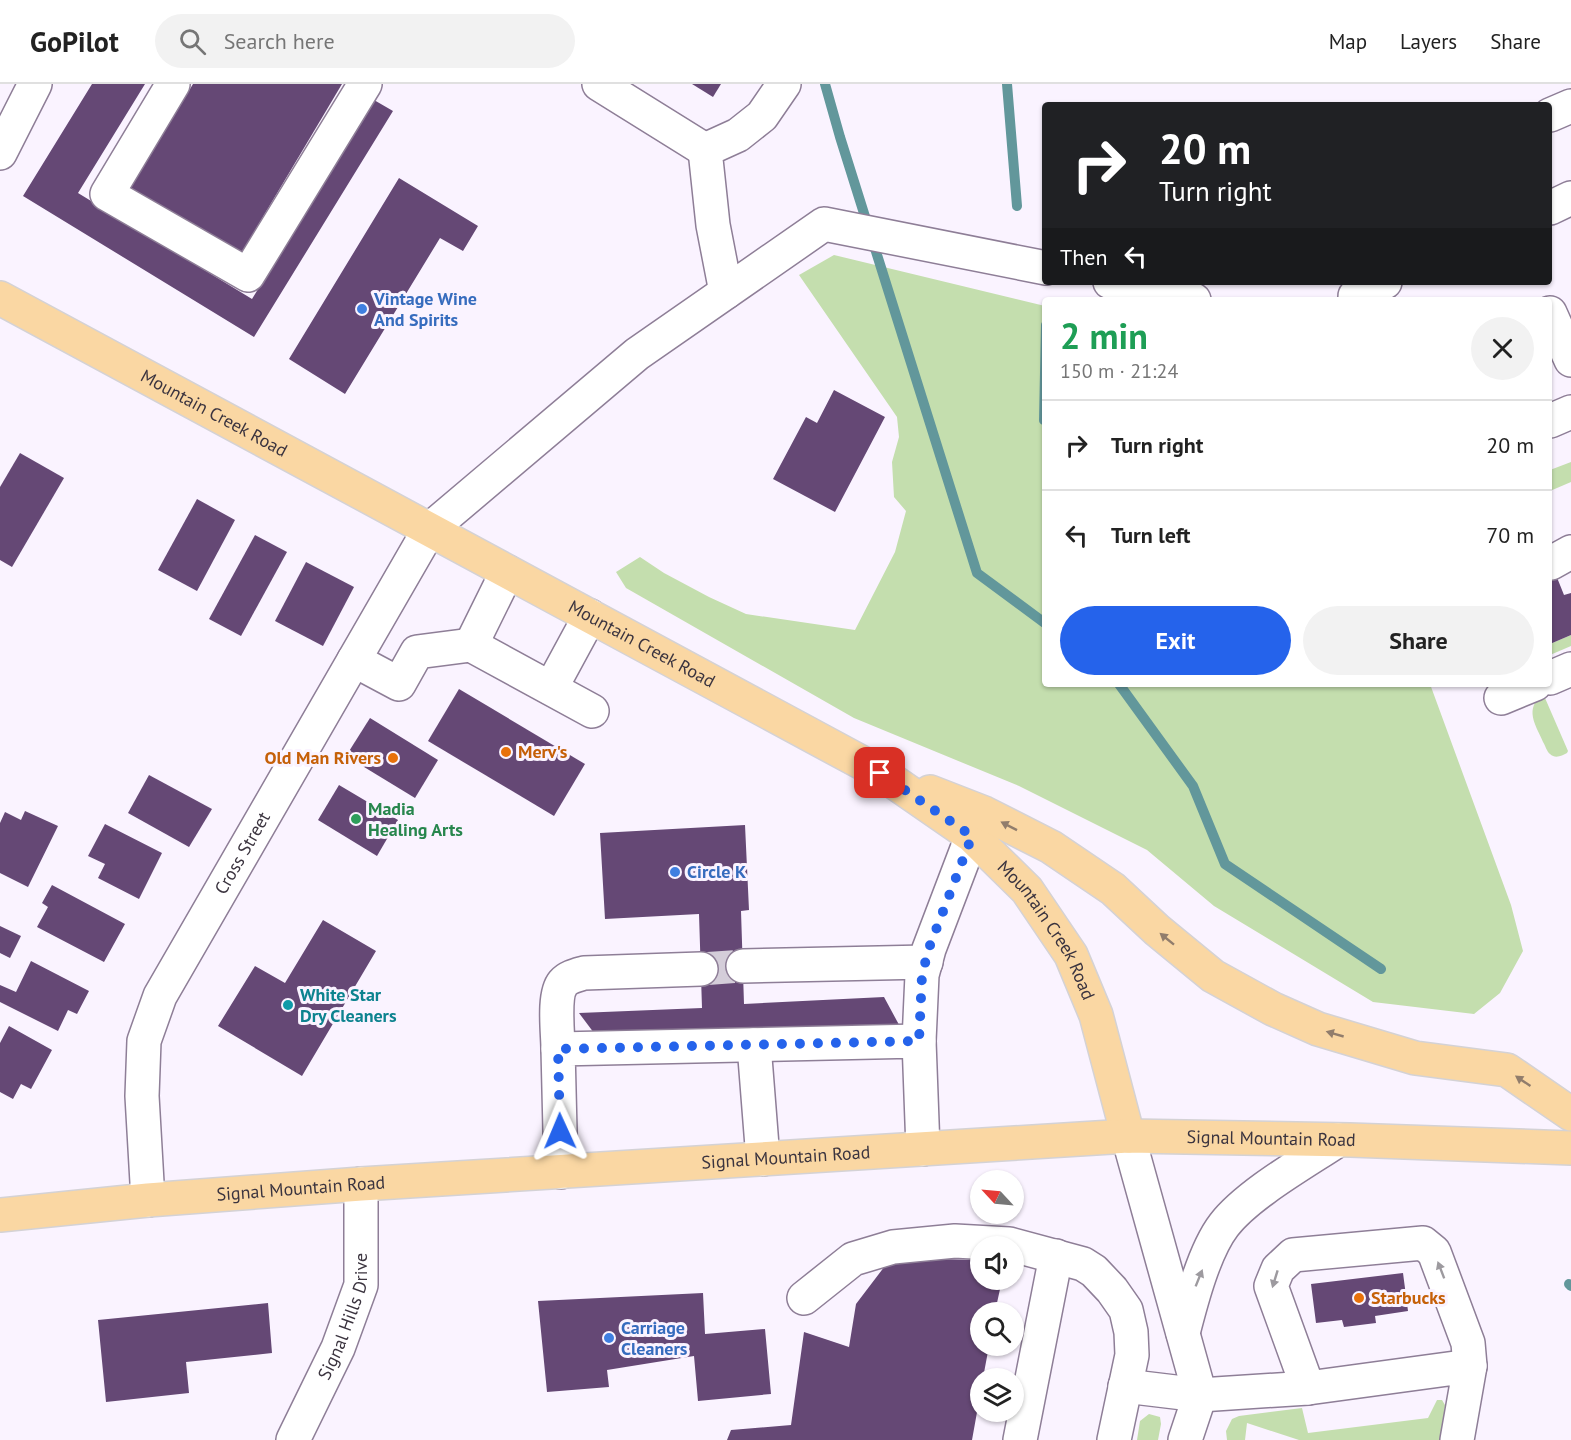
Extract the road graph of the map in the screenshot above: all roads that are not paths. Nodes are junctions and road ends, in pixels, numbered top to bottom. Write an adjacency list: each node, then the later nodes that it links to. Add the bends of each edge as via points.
1 (35, 84): 8 (street)
2 (173, 84): 3 (street, via 106,194 248,275)
3 (365, 84)
4 (599, 84): 9 (street)
5 (784, 84): 9 (street, via 762,116 738,135)
6 (1571, 106): 7 (street)
7 (1552, 114)
8 (4, 134)
9 (705, 150): 15 (street, via 713,225)
10 (1571, 198): 11 (street)
11 (1552, 207)
12 (1042, 267): 15 (street, Cross Street, via 824,224)
13 (1124, 285): 18 (street)
14 (1379, 285): 16 (street)
15 (726, 292): 25 (street, Cross Street, via 637,354)
16 (1355, 296)
17 (1571, 296): 20 (street)
18 (1180, 297)
19 (0, 298): 25 (main road, Mountain Creek Road)
20 (1552, 303)
21 (1552, 317): 22 (street)
22 (1571, 360)
23 (1571, 412): 24 (street)
24 (1552, 420)
25 (429, 530): 26 (main road, Mountain Creek Road); 29 (street, Cross Street)
26 (507, 572): 27 (main road, Mountain Creek Road); 28 (street)
27 (590, 616): 33 (street); 36 (main road, Mountain Creek Road)
28 (471, 645): 29 (street, via 417,652 399,684); 33 (street)
29 (354, 660): 52 (street, Cross Street, via 160,996 144,1041 142,1096)
30 (1571, 669): 31 (street)
31 (1552, 677)
32 (1528, 687): 34 (street)
33 (551, 688): 35 (street)
34 (1501, 698)
35 (592, 711)
36 (880, 773): 37 (main road, Mountain Creek Road); 44 (main road, one-way to 36, via 1507,1070 1415,1058 1318,1029 1273,1009 1213,976 1113,889 1051,847 984,813)
37 (972, 836): 38 (street); 45 (main road, Mountain Creek Road, via 1027,890 1071,956 1096,1015)
38 (926, 962): 39 (street); 41 (street)
39 (742, 966)
40 (701, 969): 43 (street, via 573,976 563,983 558,994)
41 (919, 1041): 42 (street); 48 (street)
42 (754, 1045): 43 (street); 49 (street)
43 (558, 1049): 50 (street)
44 (1571, 1114)
45 (1128, 1136): 46 (main road, Signal Mountain Road); 48 (main road, Signal Mountain Road); 56 (street)
46 (1338, 1140): 47 (main road, Signal Mountain Road); 56 (street, one-way to 46, via 1194,1290 1223,1226 1249,1201)
47 (1571, 1148)
48 (923, 1149): 49 (main road, Signal Mountain Road)
49 (764, 1159): 50 (main road, Signal Mountain Road)
50 (561, 1172): 51 (main road, Signal Mountain Road)
51 (361, 1184): 52 (main road, Signal Mountain Road); 61 (street, Signal Hills Drive, via 361,1285 339,1348)
52 (148, 1200): 53 (main road, Signal Mountain Road)
53 (0, 1215)
54 (1056, 1256): 55 (street, via 1009,1244 955,1241 893,1247 853,1258); 58 (street, via 1094,1271 1126,1310 1131,1355); 62 (street)
55 (804, 1298)
56 (1183, 1335): 60 (street)
57 (1470, 1366): 59 (street); 59 (street, one-way to 59, via 1468,1343 1434,1252 1423,1243 1293,1255 1278,1269 1271,1286); 65 (street)
58 (1125, 1386): 60 (street); 63 (street)
59 (1308, 1388): 60 (street)
60 (1200, 1395): 64 (street)
61 (293, 1440)
62 (1020, 1440)
63 (1114, 1440)
64 (1185, 1440)
65 (1457, 1440)

